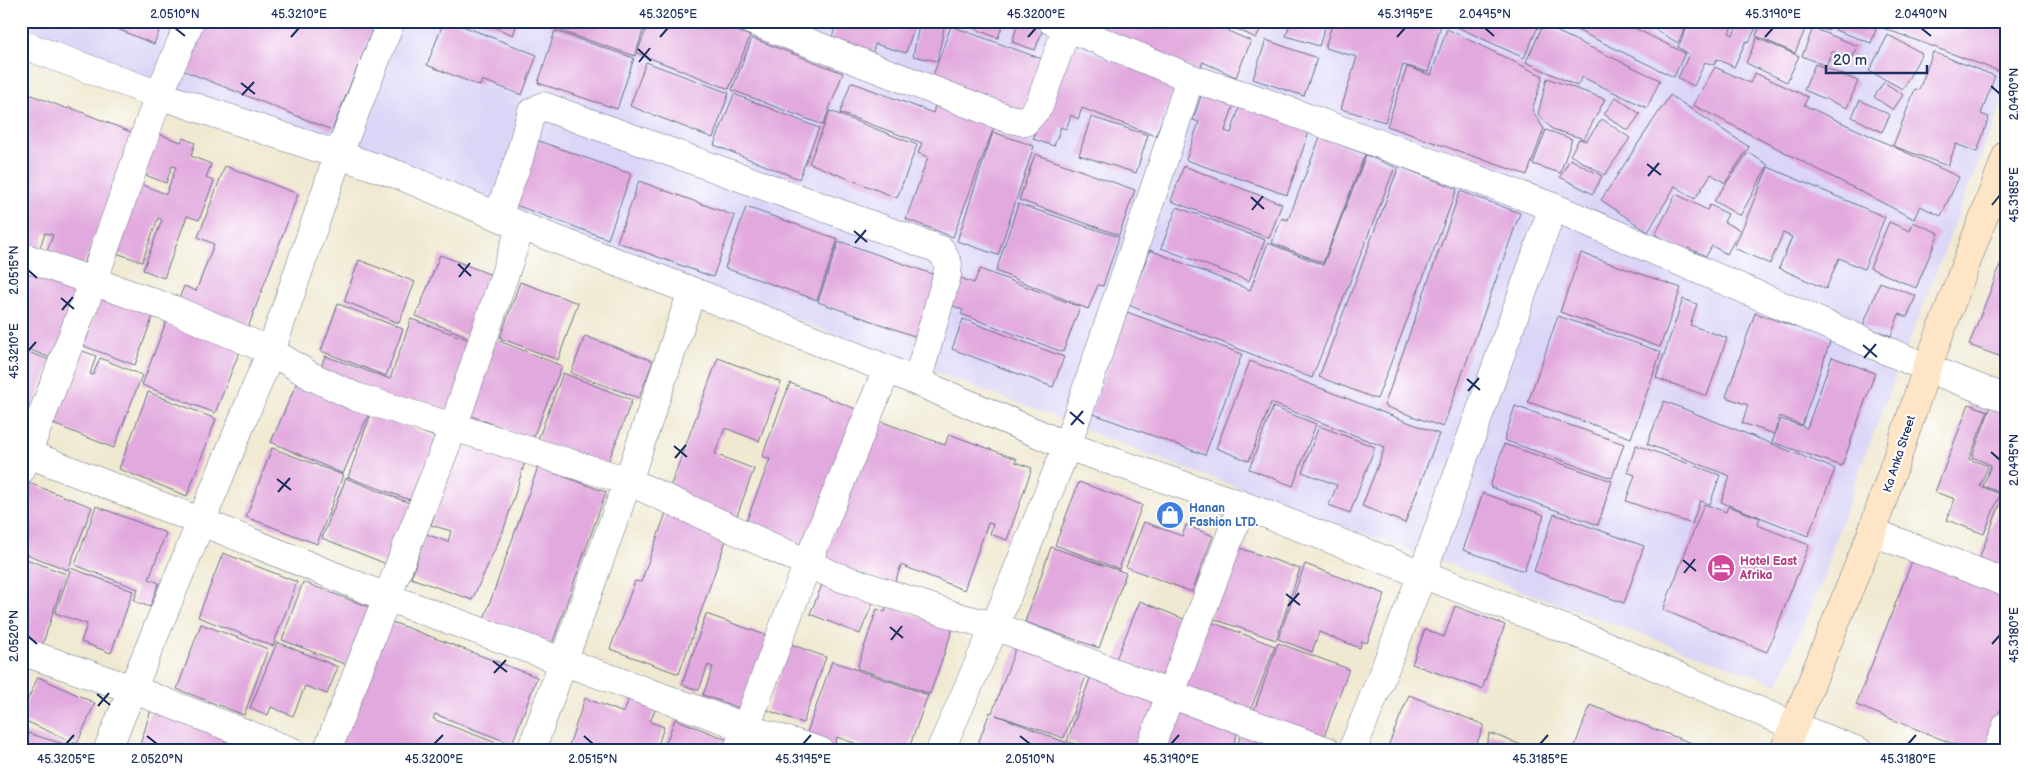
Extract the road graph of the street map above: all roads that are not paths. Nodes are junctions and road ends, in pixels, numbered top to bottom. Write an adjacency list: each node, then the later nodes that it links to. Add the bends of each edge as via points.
1 (190, 21): 7 (street)
2 (391, 21): 9 (street)
3 (752, 21): 4 (street, via 1006,118 1025,122 1039,106)
4 (1060, 24): 6 (street)
5 (21, 44): 7 (street)
6 (1190, 78): 11 (street); 22 (street)
7 (160, 95): 9 (street); 14 (street)
8 (2007, 154): 10 (street, Ka Anka Street)
9 (338, 156): 12 (street, via 399,175); 16 (street)
10 (2001, 188): 17 (street, Ka Anka Street)
11 (1553, 207): 17 (street); 29 (street)
12 (509, 221): 15 (street); 19 (street, via 531,113 542,106 941,250 948,264 947,275); 21 (street)
13 (21, 256): 14 (street)
14 (93, 282): 16 (street, via 172,309); 23 (street)
15 (692, 292): 18 (street); 24 (street)
16 (270, 351): 21 (street, via 311,376 356,396); 26 (street)
17 (1927, 368): 20 (street); 27 (street, Ka Anka Street)
18 (887, 369): 19 (street); 28 (street)
19 (918, 382): 22 (street)
20 (2007, 399)
21 (453, 428): 24 (street); 31 (street)
22 (1067, 446): 25 (street); 32 (street)
23 (23, 458): 26 (street)
24 (628, 481): 28 (street); 34 (street)
25 (1242, 505): 29 (street); 36 (street)
26 (202, 522): 31 (street); 35 (street)
27 (1872, 532): 30 (street); 38 (street, Ka Anka Street)
28 (808, 562): 32 (street, via 833,575); 39 (street)
29 (1422, 574): 38 (street, via 1586,637); 48 (street)
30 (2007, 582)
31 (386, 597): 34 (street); 42 (street)
32 (995, 626): 36 (street); 45 (street)
33 (21, 651): 35 (street)
34 (564, 661): 39 (street); 43 (street)
35 (132, 689): 40 (street); 41 (street)
36 (1170, 694): 46 (street); 47 (street)
37 (2007, 725): 51 (street)
38 (1794, 726): 49 (street, Ka Anka Street); 50 (street)
39 (742, 739): 44 (street)
40 (108, 751)
41 (291, 751)
42 (327, 751)
43 (532, 751)
44 (820, 751)
45 (940, 751)
46 (1149, 751)
47 (1327, 751)
48 (1352, 751)
49 (1784, 751)
50 (1858, 751)
51 (1997, 751)

